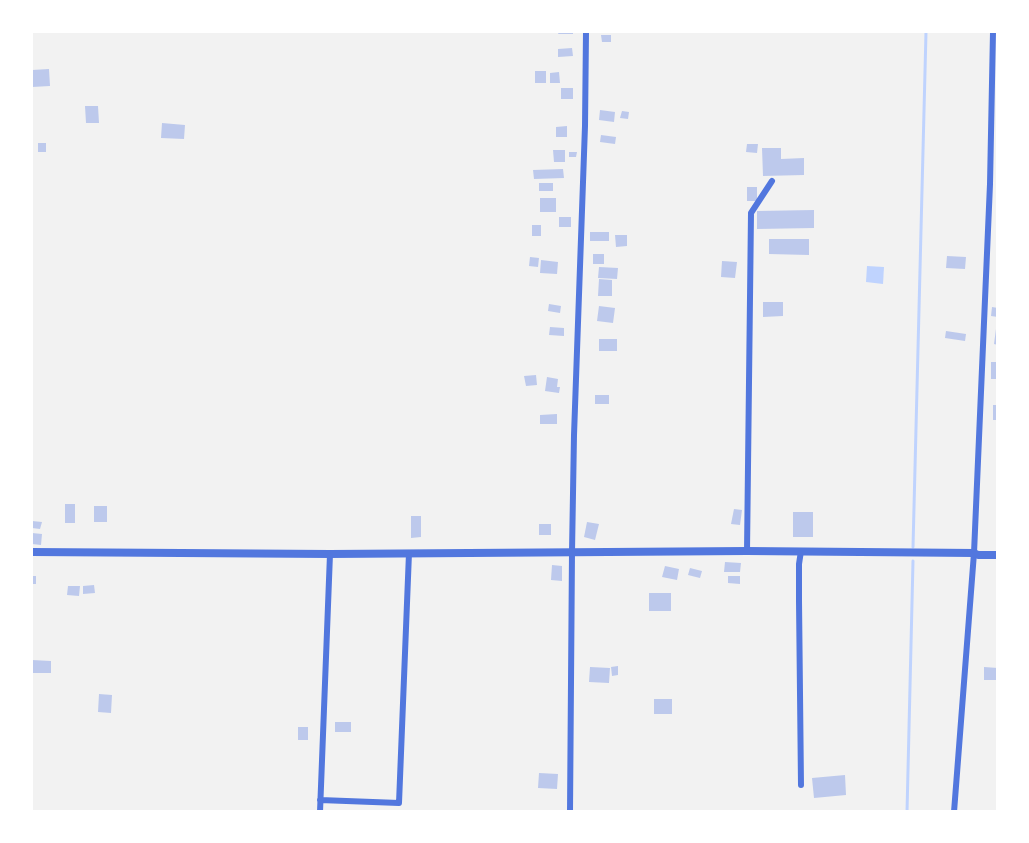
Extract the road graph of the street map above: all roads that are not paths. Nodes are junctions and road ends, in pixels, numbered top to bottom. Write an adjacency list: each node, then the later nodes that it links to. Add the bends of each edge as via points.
1 (586, 32): 7 (street)
2 (993, 32): 9 (street)
3 (772, 181): 4 (street, via 751,213)
4 (747, 551): 5 (street); 7 (street)
5 (801, 551): 9 (street); 12 (street)
6 (32, 552): 10 (street)
7 (572, 552): 8 (street); 15 (street)
8 (410, 553): 10 (street); 13 (street, via 399,803)
9 (974, 553): 11 (street); 16 (street)
10 (330, 554): 13 (street)
11 (998, 555)
12 (801, 785)
13 (320, 800): 14 (street)
14 (320, 812)
15 (570, 812)
16 (954, 812)

